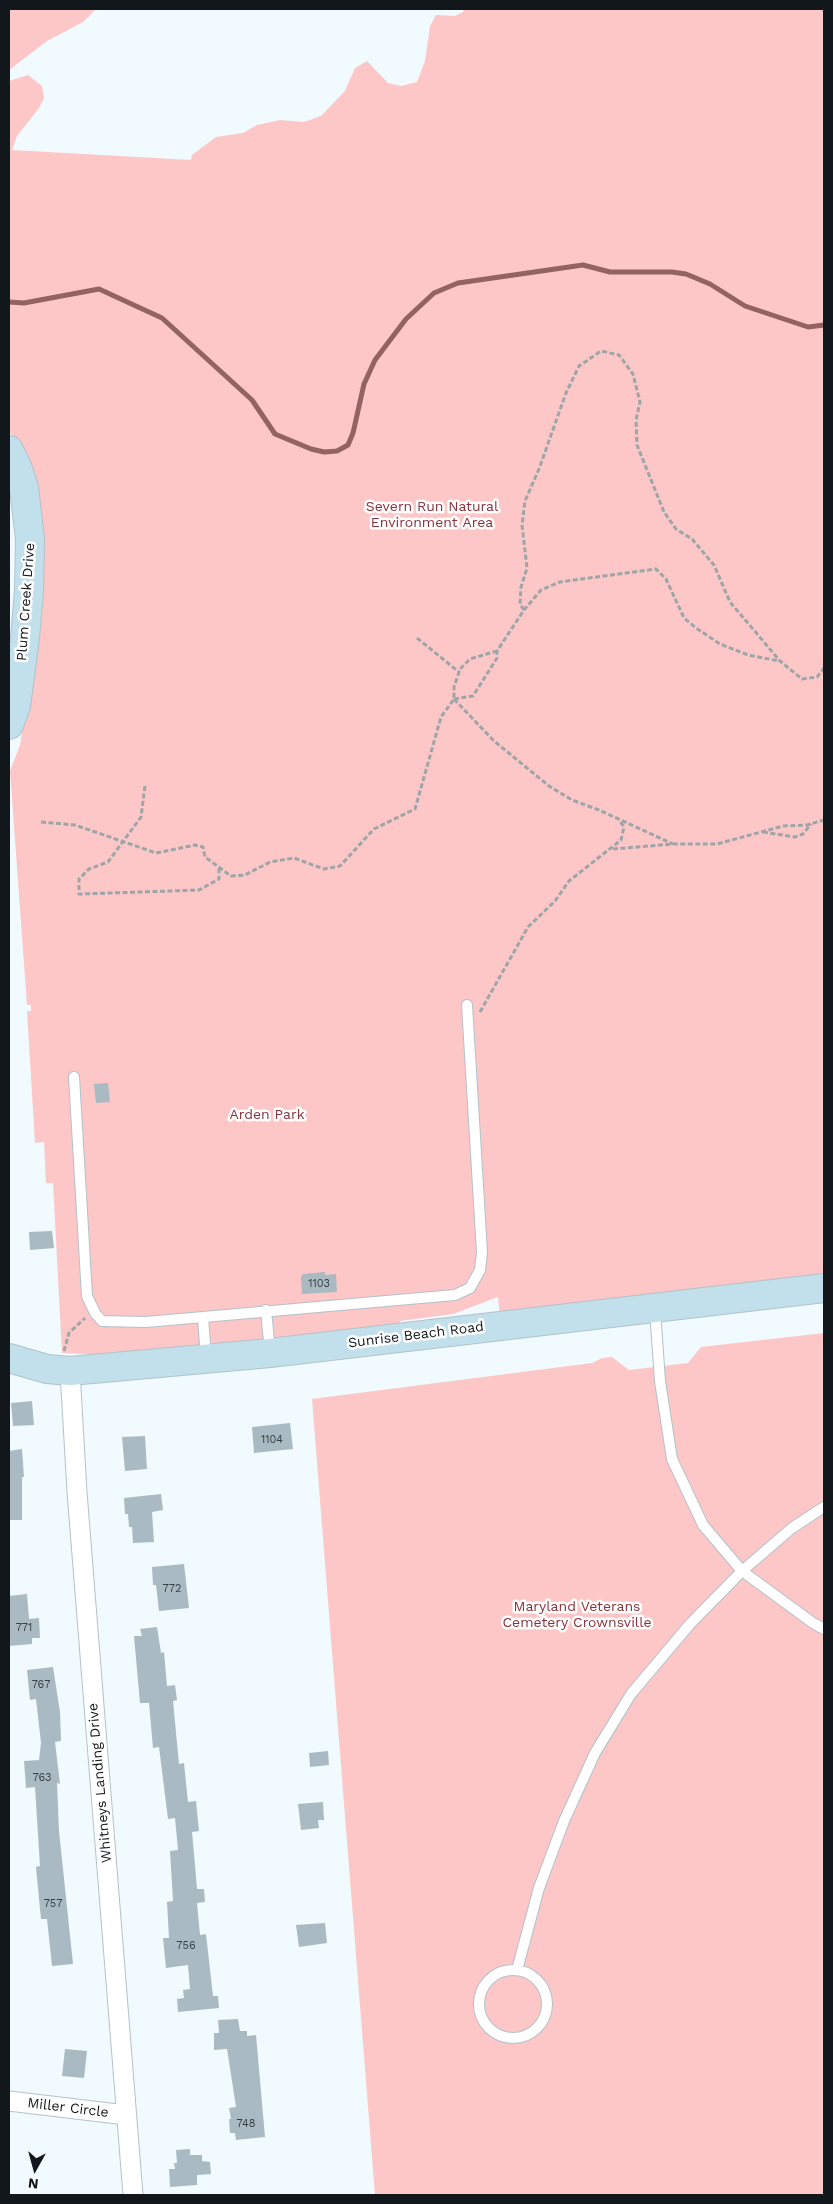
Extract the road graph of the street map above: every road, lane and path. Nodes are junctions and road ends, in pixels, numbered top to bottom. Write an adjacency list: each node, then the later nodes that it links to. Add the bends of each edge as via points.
1 (9, 450): 9 (street, Plum Creek Drive, via 24,488 30,539 25,638 16,706)
2 (524, 610): 4 (path); 5 (path, via 541,590 560,582 656,570 666,579 684,618 696,628 720,644 748,655); 5 (path, via 520,604 527,568 522,525 525,501 579,366 601,351 619,355 633,374 640,402 636,420 637,444 664,512 676,529 692,539 714,565 730,602)
3 (417, 638): 7 (path)
4 (497, 651): 7 (path, via 470,659); 8 (path, via 497,658 473,696)
5 (780, 661): 6 (path, via 802,679 817,677)
6 (824, 668)
7 (459, 672): 8 (path)
8 (454, 698): 11 (path, via 494,741 549,786); 19 (path, via 441,717 415,809 374,829 340,866 324,869 294,858 270,862 245,875 231,876)
9 (9, 725)
10 (144, 786): 16 (path, via 141,817)
11 (618, 820): 17 (path); 18 (path, via 624,827 621,840)
12 (824, 820): 14 (path)
13 (40, 822): 16 (path, via 75,825)
14 (812, 824): 15 (path, via 783,826); 15 (path, via 804,834 795,837)
15 (762, 832): 17 (path, via 717,844)
16 (125, 842): 19 (path, via 156,853 195,845 204,847 205,857); 19 (path, via 108,862 89,870 79,879 79,894 199,890 219,879)
17 (673, 844): 18 (path)
18 (612, 849): 21 (path, via 569,881 555,901 528,927)
19 (219, 867)
20 (467, 1005): 21 (lane)
21 (469, 1032): 25 (lane, via 482,1252 480,1270 470,1288 455,1295)
22 (74, 1077): 26 (lane, via 87,1296)
23 (824, 1288): 24 (street, Sunrise Beach Road)
24 (655, 1306): 28 (street, Sunrise Beach Road); 33 (lane, via 660,1380 672,1459 703,1525)
25 (266, 1310): 27 (lane); 28 (lane)
26 (95, 1313): 27 (lane, via 102,1321 117,1323); 31 (path, via 83,1319 65,1341 64,1361)
27 (203, 1317): 30 (lane)
28 (270, 1353): 30 (street, Sunrise Beach Road)
29 (9, 1358): 31 (street, Sunrise Beach Road)
30 (206, 1358): 31 (street, Sunrise Beach Road)
31 (70, 1371): 37 (street, Whitneys Landing Drive)
32 (824, 1507): 33 (lane, via 792,1528)
33 (742, 1571): 34 (lane); 35 (lane, via 690,1624 631,1694 595,1753 564,1821 539,1888)
34 (824, 1629)
35 (517, 1970): 35 (lane, via 503,1971 491,1977 479,2000 480,2013 486,2025 496,2034 509,2038 522,2037 534,2031 547,2008 546,1995 540,1983)
36 (9, 2101): 37 (street, Miller Circle)
37 (126, 2114): 38 (street, Whitneys Landing Drive)
38 (133, 2195)

